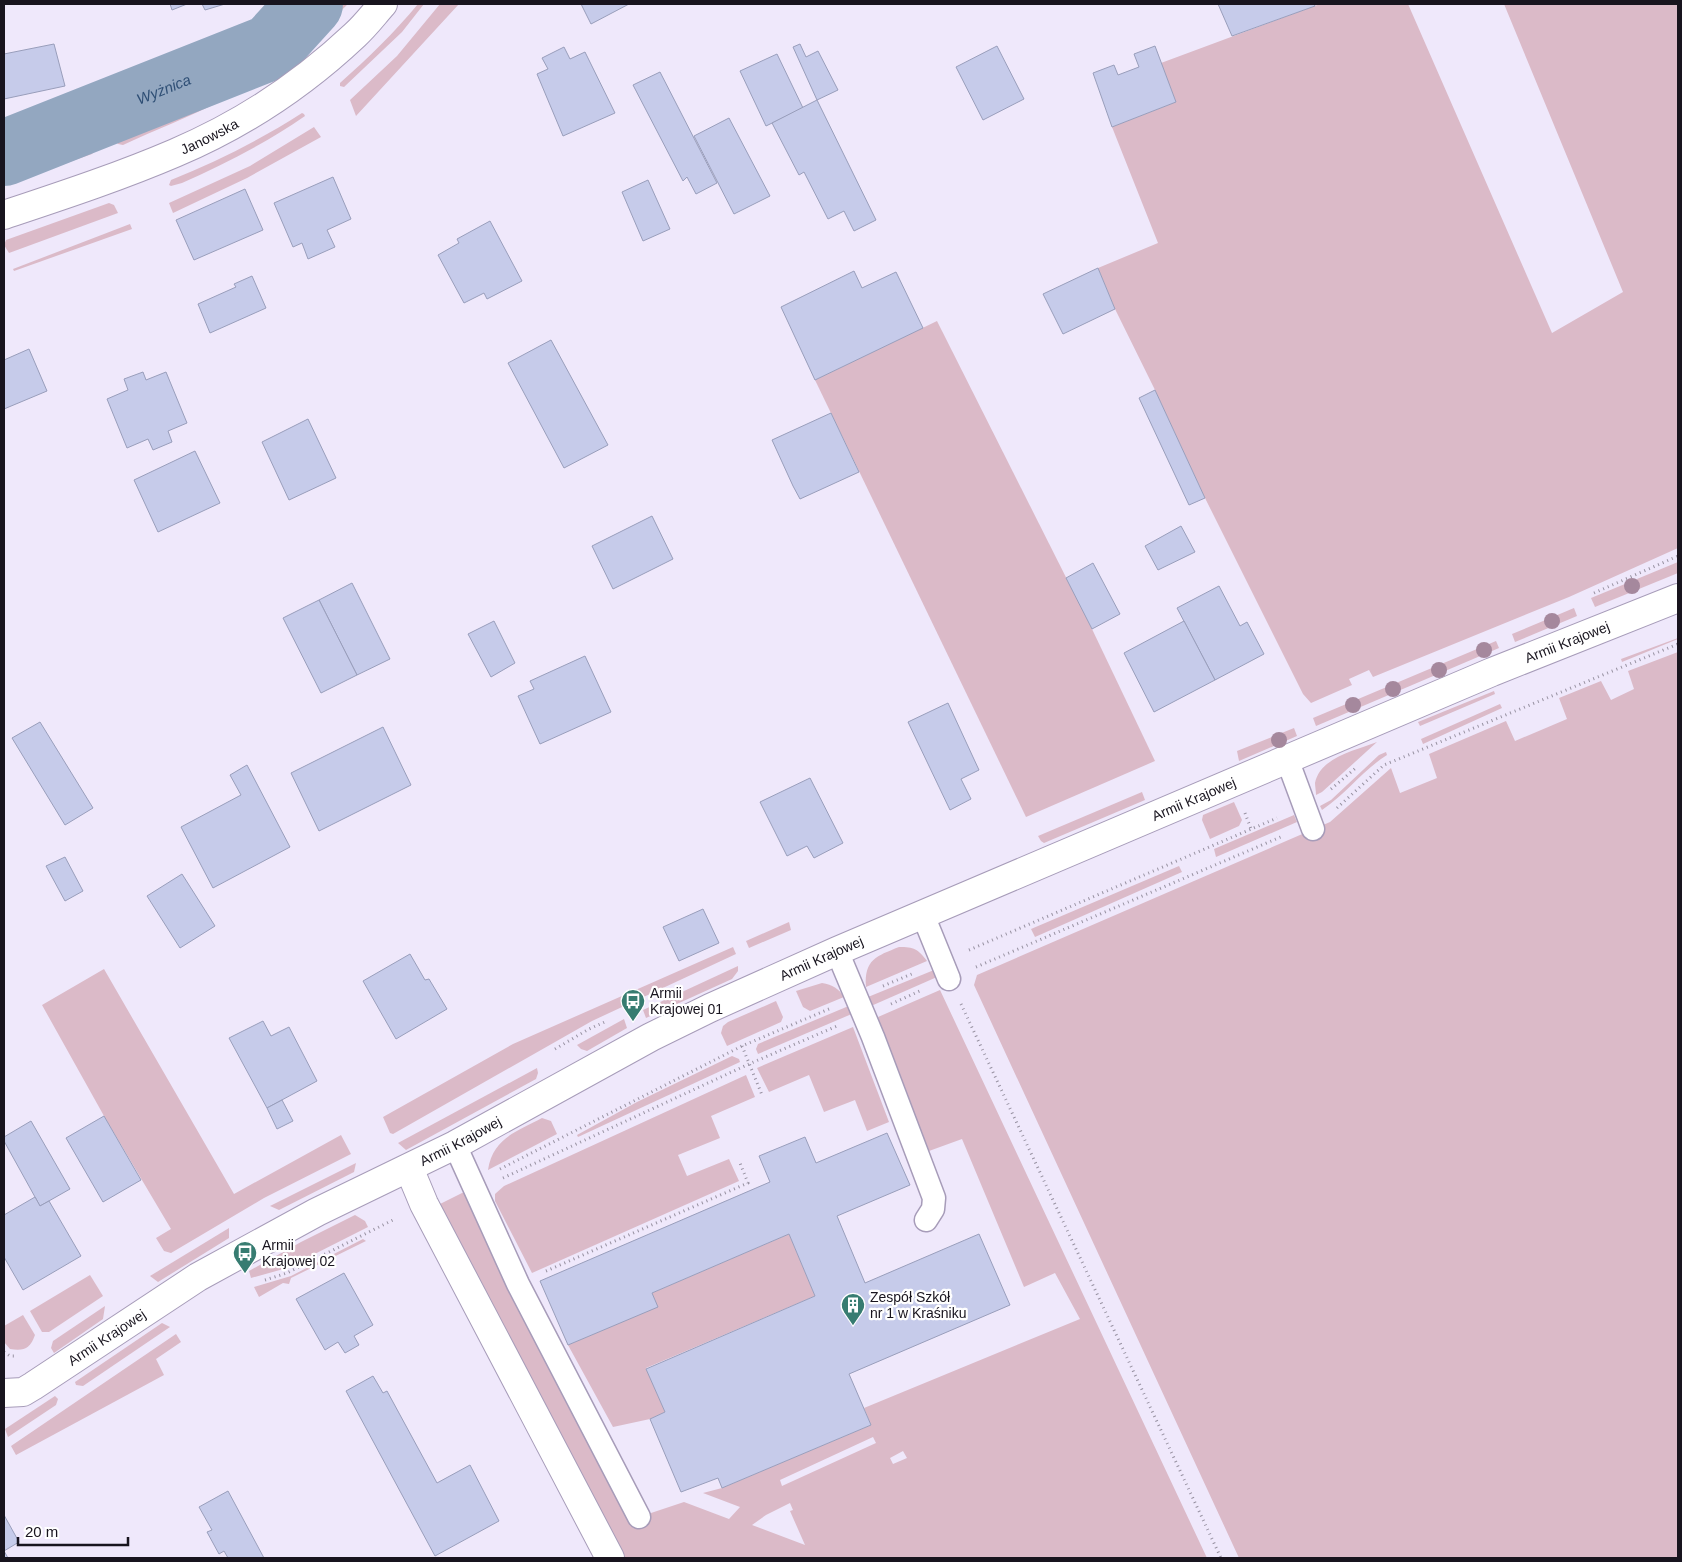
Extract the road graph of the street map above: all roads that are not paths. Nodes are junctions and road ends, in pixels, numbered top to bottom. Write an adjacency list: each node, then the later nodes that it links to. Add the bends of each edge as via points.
1 (384, 4): 2 (street, Janowska, via 321,65 254,112 177,152)
2 (4, 215)
3 (1678, 598): 4 (street, Armii Krajowej)
4 (1287, 759): 5 (lane); 6 (street, Armii Krajowej)
5 (1312, 826)
6 (923, 914): 7 (street, Armii Krajowej); 8 (lane)
7 (837, 951): 9 (street, Armii Krajowej, via 651,1037); 11 (lane, via 934,1198 933,1209)
8 (949, 979)
9 (455, 1145): 10 (street, Armii Krajowej); 13 (lane, via 523,1292)
10 (409, 1168): 12 (street, Armii Krajowej, via 317,1212 198,1277 34,1386 23,1392); 14 (street, via 424,1204)
11 (926, 1220)
12 (4, 1393)
13 (639, 1517)
14 (610, 1558)

